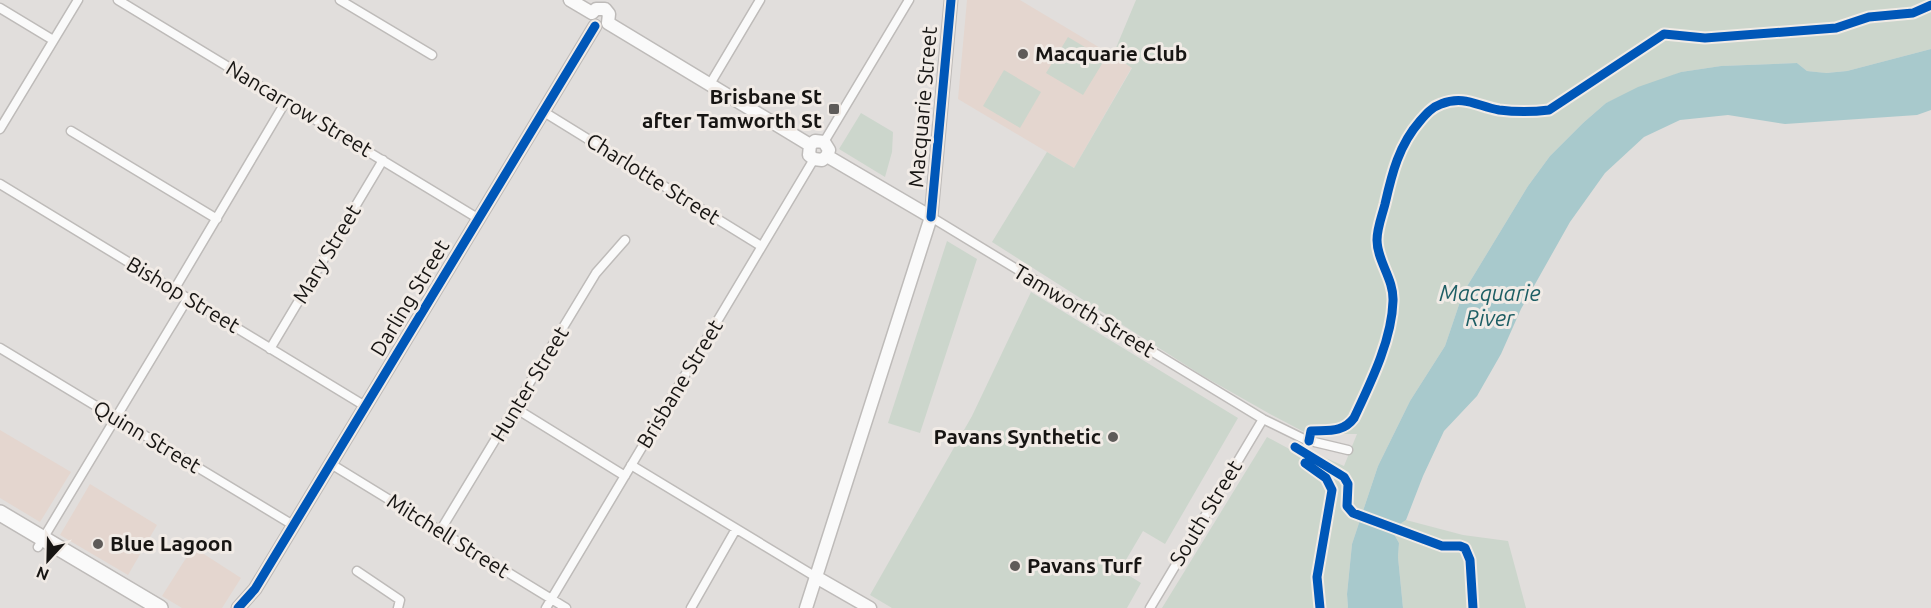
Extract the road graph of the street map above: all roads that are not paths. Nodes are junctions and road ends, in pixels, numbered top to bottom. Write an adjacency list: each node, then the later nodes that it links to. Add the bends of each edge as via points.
1 (78, 0): 12 (street)
2 (118, 0): 15 (street, Nancarrow Street)
3 (340, 0): 13 (street)
4 (570, 0): 10 (street)
5 (760, 0): 14 (street)
6 (909, 0): 19 (street)
7 (951, 0): 25 (street, Macquarie Street)
8 (607, 4): 10 (street); 11 (street, via 609,14)
9 (0, 8): 12 (street)
10 (592, 13): 11 (street, via 590,18)
11 (602, 24): 14 (street); 16 (street, Darling Street)
12 (53, 40): 17 (street)
13 (432, 55)
14 (710, 84): 20 (street)
15 (286, 101): 23 (street, Nancarrow Street); 26 (street)
16 (544, 112): 27 (street, Darling Street); 29 (street, Charlotte Street)
17 (0, 129)
18 (70, 131): 26 (street)
19 (824, 142): 20 (street, via 818,140); 21 (street, via 829,150)
20 (810, 145): 22 (street, via 809,155)
21 (827, 156): 22 (street, via 819,161); 25 (street, Tamworth Street)
22 (814, 159): 29 (street, Brisbane Street)
23 (384, 160): 27 (street, Nancarrow Street); 33 (street, Mary Street)
24 (0, 184): 30 (street, Bishop Street)
25 (931, 217): 37 (street, Tamworth Street); 49 (street, Macquarie Street)
26 (216, 219): 30 (street)
27 (479, 219): 34 (street, Darling Street)
28 (625, 240): 35 (street, Hunter Street, via 596,273)
29 (761, 246): 40 (street, Brisbane Street)
30 (174, 290): 31 (street, Bishop Street)
31 (188, 298): 33 (street, Bishop Street); 36 (street)
32 (0, 348): 36 (street, Quinn Street)
33 (270, 348): 34 (street, Bishop Street)
34 (365, 406): 39 (street, Darling Street)
35 (515, 408): 41 (street); 46 (street, Hunter Street)
36 (116, 418): 44 (street, Quinn Street); 47 (street)
37 (1263, 419): 38 (street, Tamworth Street, via 1306,440); 62 (street, South Street)
38 (1348, 450)
39 (331, 464): 44 (street, Darling Street); 46 (street, Mitchell Street)
40 (631, 465): 41 (street, Brisbane Street); 45 (street)
41 (625, 476): 51 (street, Brisbane Street)
42 (0, 514): 47 (highway)
43 (0, 525): 47 (highway)
44 (294, 525): 50 (street, Darling Street)
45 (736, 529): 49 (street); 59 (street)
46 (440, 531): 51 (street, Mitchell Street)
47 (40, 543): 52 (highway); 53 (highway)
48 (357, 571): 56 (street, via 400,600)
49 (816, 577): 60 (street, Macquarie Street); 61 (street)
50 (255, 589): 54 (street, Darling Street); 55 (street, Darling Street)
51 (551, 599): 57 (street, Brisbane Street); 58 (street, Mitchell Street)
52 (139, 608)
53 (160, 608)
54 (238, 608)
55 (249, 608)
56 (398, 608)
57 (546, 608)
58 (566, 608)
59 (691, 608)
60 (806, 608)
61 (870, 608)
62 (1150, 608)

